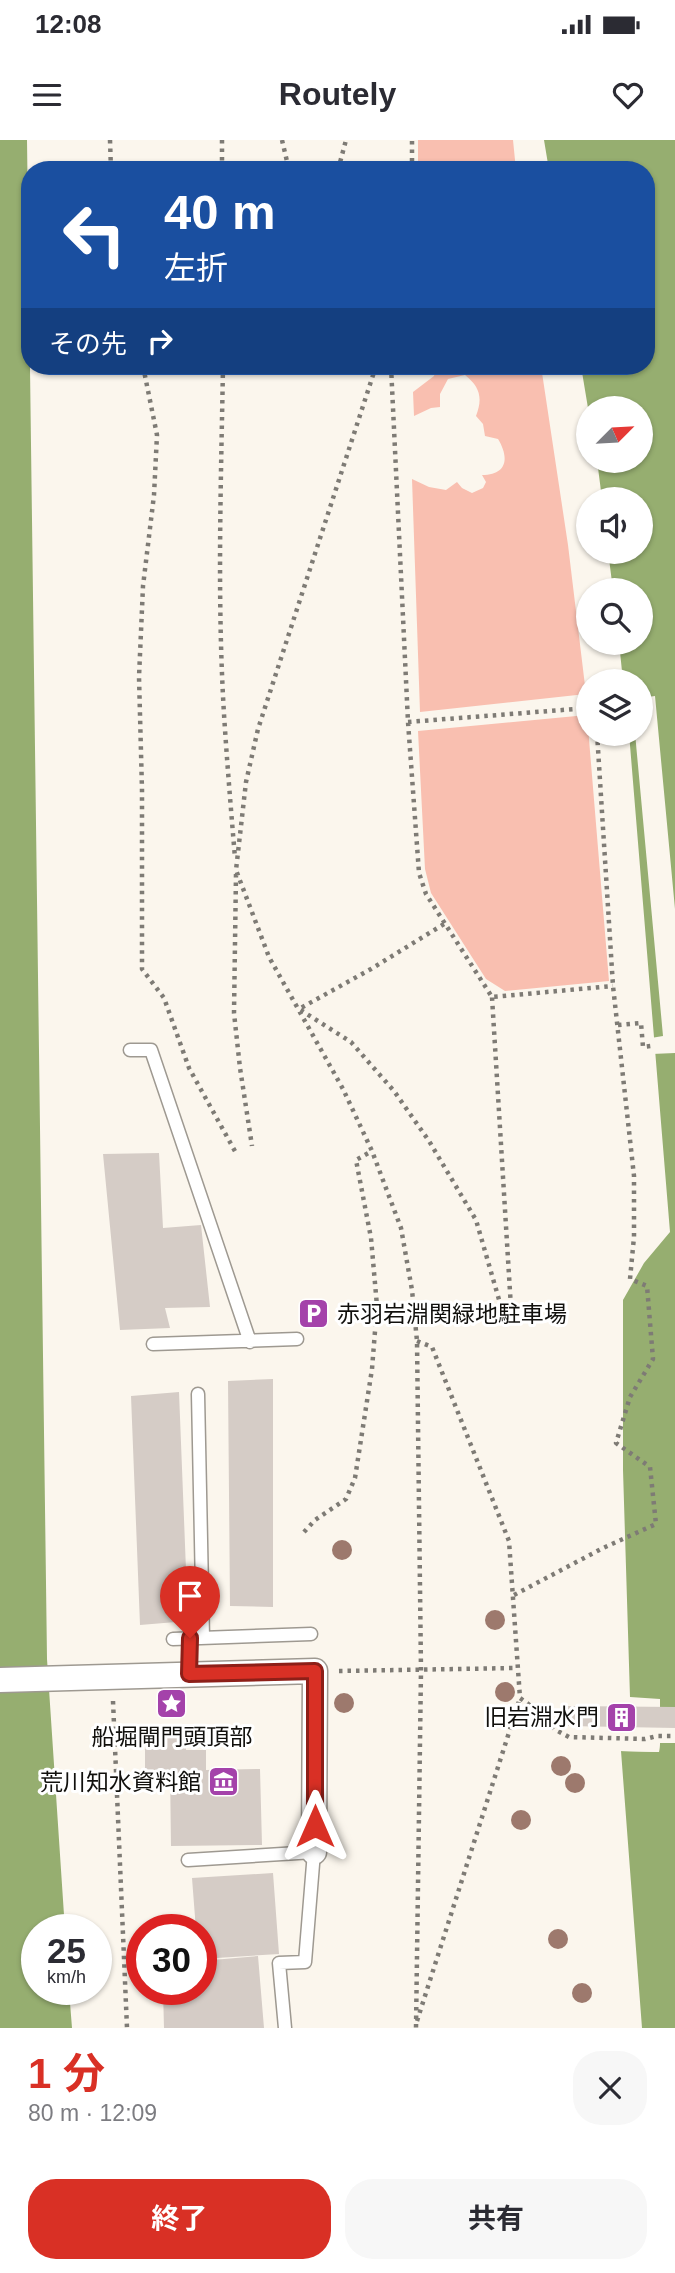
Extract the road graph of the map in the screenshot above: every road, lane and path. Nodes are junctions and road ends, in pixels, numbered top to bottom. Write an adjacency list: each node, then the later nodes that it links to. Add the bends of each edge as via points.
1 (110, 140): 6 (path)
2 (222, 140): 7 (path)
3 (282, 140): 8 (path)
4 (346, 140): 9 (path)
5 (412, 140): 10 (path)
6 (111, 161)
7 (222, 161)
8 (287, 161)
9 (340, 161)
10 (412, 161)
11 (145, 375): 28 (path, via 157,435 139,677 142,969 164,998 188,1068)
12 (223, 375): 18 (path, via 221,629)
13 (373, 375): 18 (path, via 258,729 246,782)
14 (391, 375): 16 (path)
15 (576, 709): 16 (path)
16 (408, 722): 19 (path, via 419,873)
17 (598, 746): 20 (path)
18 (236, 870): 22 (path, via 270,957); 26 (path, via 234,1013)
19 (444, 924): 21 (path); 22 (path)
20 (613, 986): 21 (path); 23 (path)
21 (492, 997): 22 (path, via 511,1308 502,1310 476,1220 415,1121 351,1042)
22 (299, 1009): 27 (path)
23 (618, 1025): 24 (path, via 641,1023 643,1047); 35 (path, via 634,1176 630,1279 647,1286 653,1359 630,1397 616,1443 650,1466 656,1524)
24 (651, 1046)
25 (130, 1050): 31 (lane, via 151,1050)
26 (252, 1146)
27 (372, 1151): 30 (path, via 401,1228); 34 (path, via 356,1160 371,1238 377,1306 355,1478 346,1499)
28 (236, 1153)
29 (297, 1339): 31 (lane)
30 (417, 1341): 35 (path, via 432,1347 509,1541); 40 (path)
31 (250, 1342): 32 (lane)
32 (153, 1343)
33 (198, 1394): 37 (lane)
34 (304, 1532)
35 (514, 1595): 39 (path)
36 (311, 1634): 37 (lane)
37 (196, 1638): 38 (lane); 42 (lane)
38 (173, 1639)
39 (516, 1668): 40 (path); 45 (path)
40 (421, 1670): 41 (path); 49 (path)
41 (315, 1671): 42 (street); 47 (street)
42 (189, 1674): 43 (street)
43 (107, 1676): 44 (street); 50 (path)
44 (0, 1679)
45 (520, 1698): 46 (path, via 569,1737); 49 (path)
46 (675, 1736)
47 (314, 1852): 48 (lane); 51 (lane, via 305,1962 279,1964)
48 (188, 1860)
49 (416, 2027)
50 (127, 2028)
51 (285, 2028)

